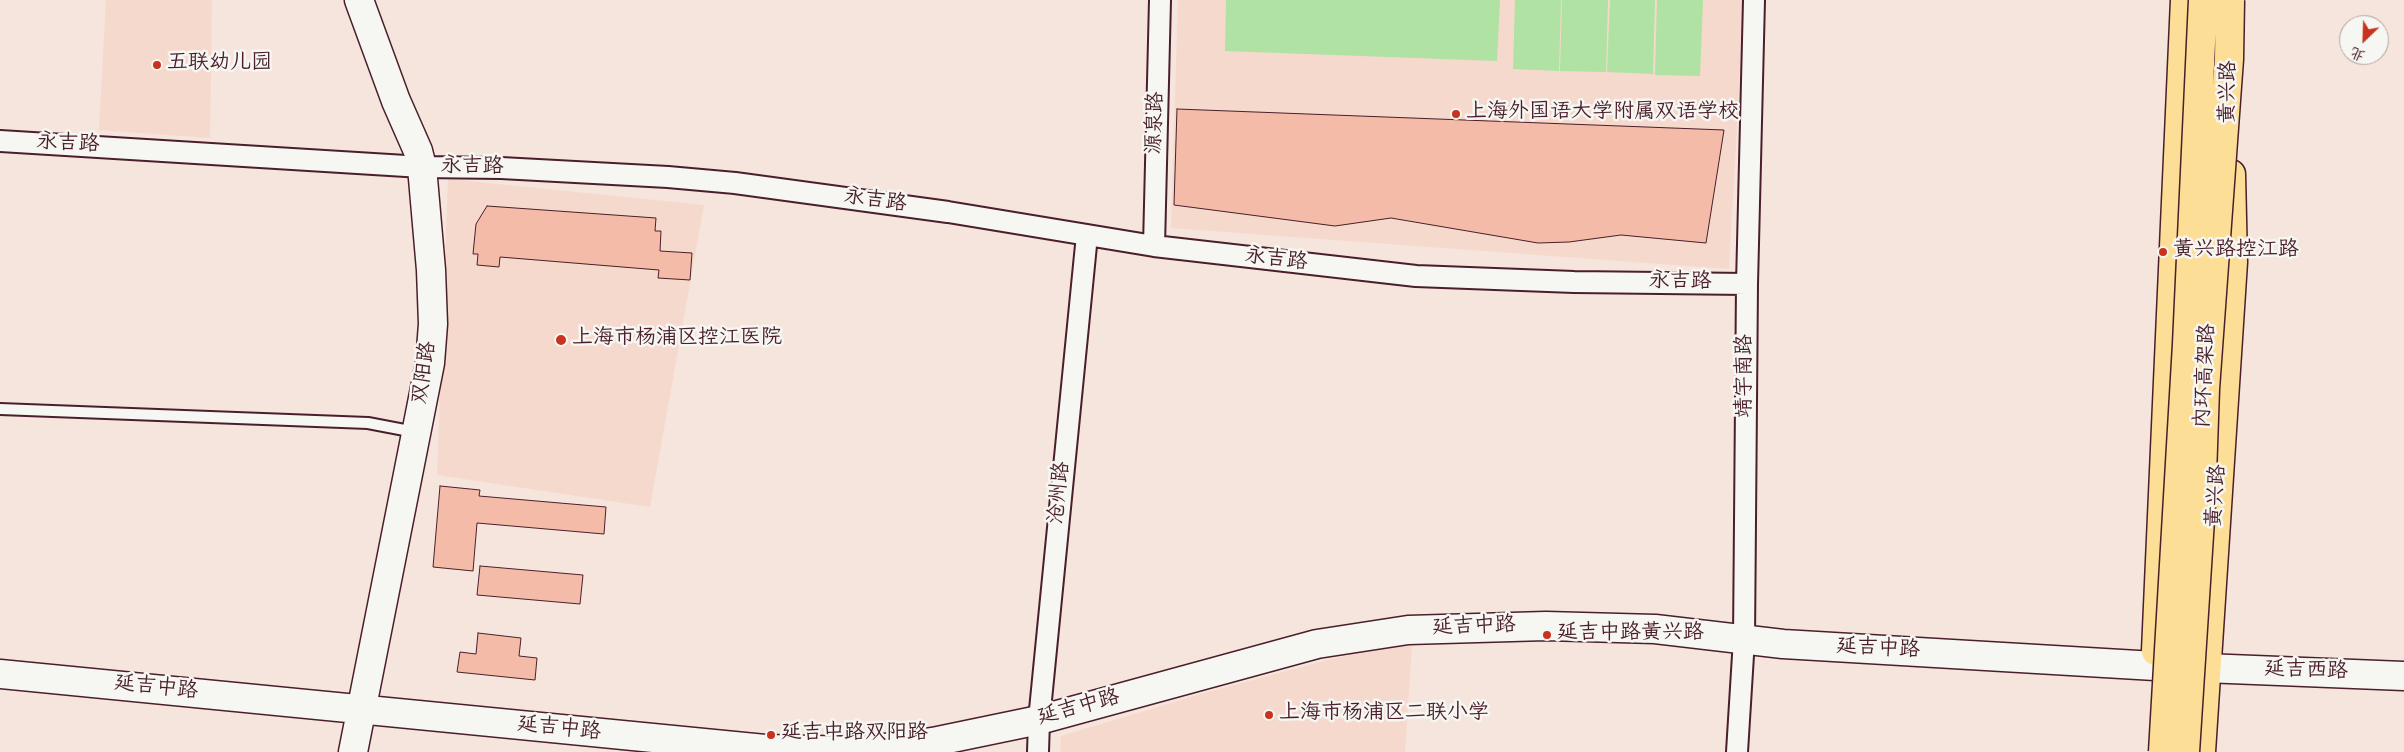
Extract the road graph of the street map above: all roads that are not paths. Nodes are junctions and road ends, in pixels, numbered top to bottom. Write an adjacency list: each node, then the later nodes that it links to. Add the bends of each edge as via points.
1 (359, 0): 8 (street, 双阳路)
2 (1160, 0): 10 (street, 源泉路)
3 (1754, 0): 11 (street, 靖宇南路)
4 (2186, 0): 15 (main road)
5 (2203, 0): 25 (main road, 内环高架路, bridge)
6 (2233, 0): 16 (main road, 黄兴路, via 2229,106 2233,262); 26 (main road, 内环高架路, bridge, via 2206,380)
7 (0, 141): 8 (street, 永吉路)
8 (422, 167): 9 (street, 永吉路, via 521,169 735,183); 13 (street, 双阳路, via 433,324 430,363)
9 (1087, 235): 10 (street, 永吉路); 20 (street, 沧州路)
10 (1154, 246): 11 (street, 永吉路, via 1416,276)
11 (1748, 284): 14 (street, 靖宇南路)
12 (0, 409): 13 (lane, via 368,423)
13 (417, 432): 19 (street, 双阳路)
14 (1744, 638): 15 (street, 延吉中路, via 1783,644); 20 (street, 延吉中路, via 1655,629 1546,626 1408,630 1317,644); 23 (street, 靖宇南路)
15 (2155, 666): 16 (street, 延吉中路); 24 (main road)
16 (2208, 668): 18 (street, 延吉西路); 27 (main road, 黄兴路)
17 (0, 674): 19 (street, 延吉中路)
18 (2404, 676)
19 (361, 710): 20 (street, 延吉中路, via 766,750 862,751 932,742); 21 (street, 双阳路)
20 (1039, 720): 22 (street, 沧州路)
21 (353, 752)
22 (1038, 752)
23 (1737, 752)
24 (2151, 752)
25 (2163, 752)
26 (2185, 752)
27 (2202, 752)

